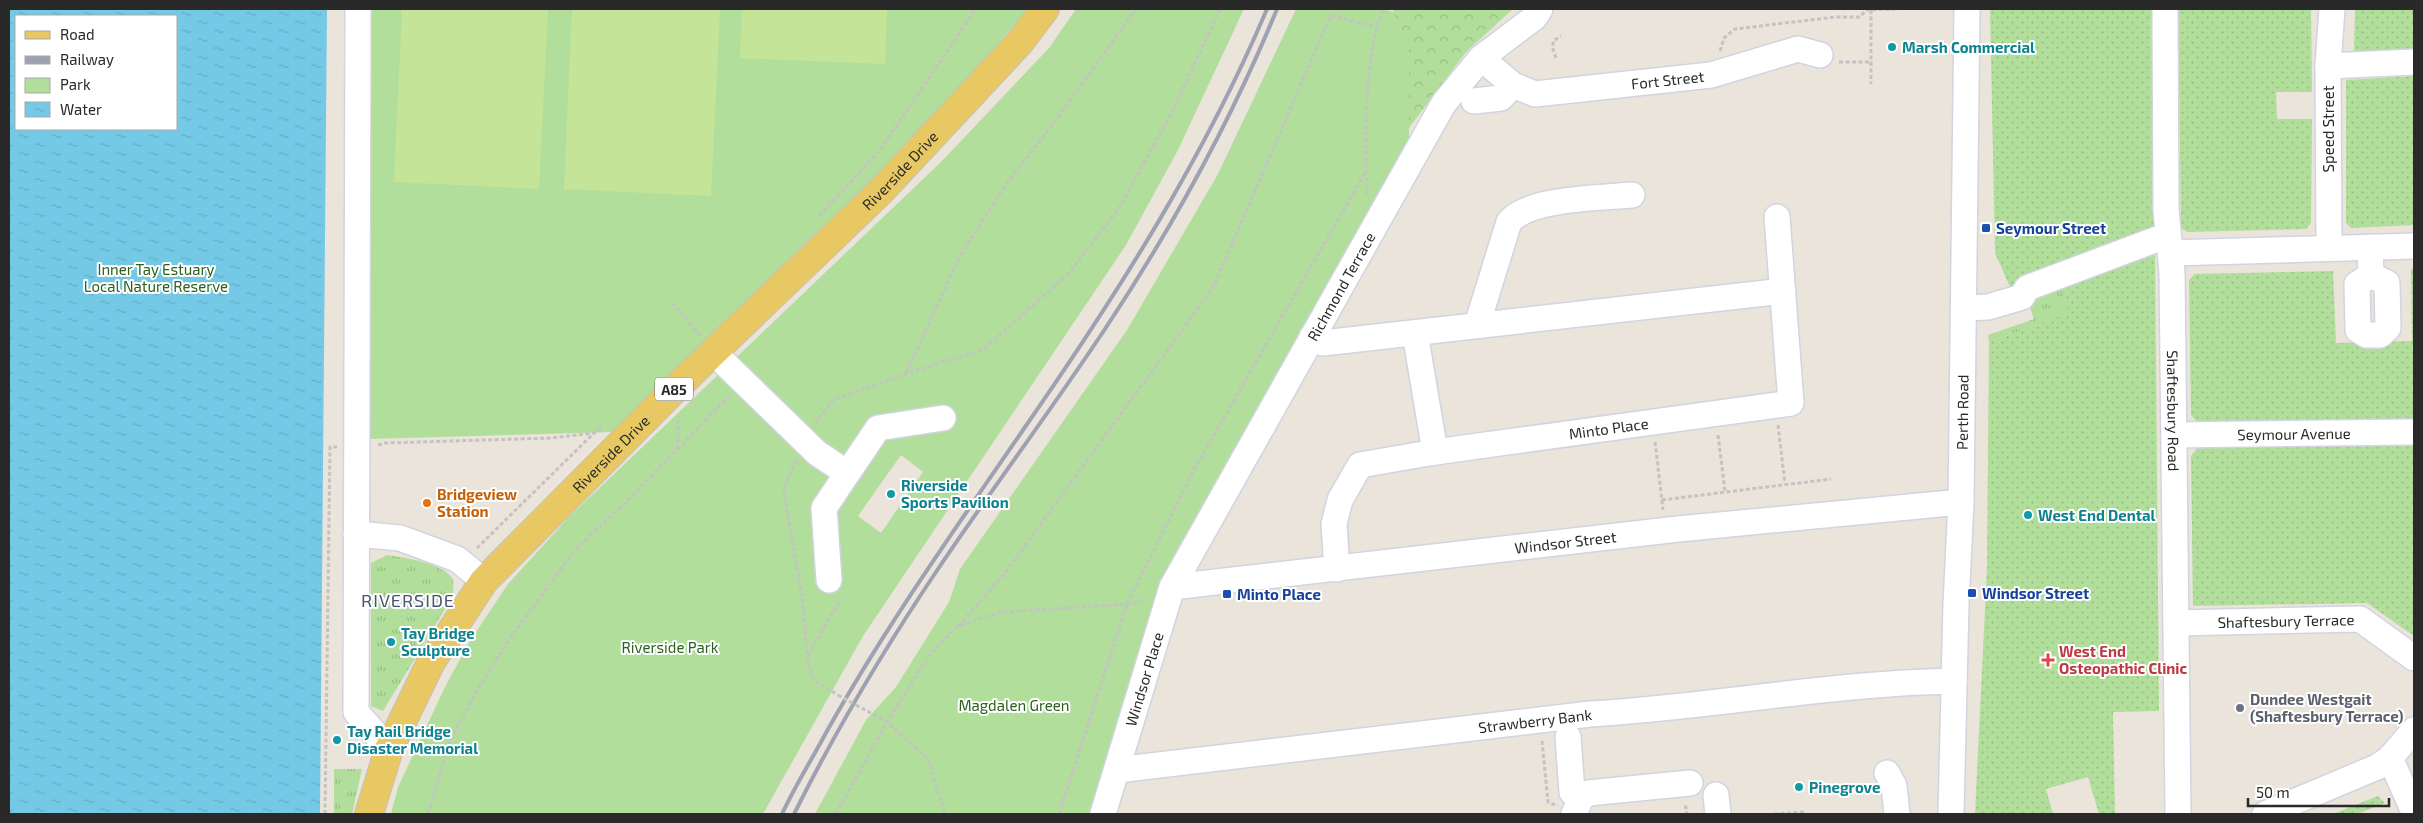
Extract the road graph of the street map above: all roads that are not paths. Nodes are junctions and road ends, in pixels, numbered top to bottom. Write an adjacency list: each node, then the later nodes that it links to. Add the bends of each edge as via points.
1 (358, 9): 32 (street)
2 (1045, 9): 25 (main road, Riverside Drive / A85, via 1020,42 880,192)
3 (1540, 9): 7 (street, Richmond Terrace, via 1535,17)
4 (1967, 9): 21 (street, Perth Road)
5 (2164, 9): 15 (street, Shaftesbury Road)
6 (2332, 9): 10 (street, Speed Street)
7 (1482, 58): 11 (street, Fort Street); 24 (street, Richmond Terrace, via 1444,103)
8 (1831, 59): 11 (street, Fort Street, via 1798,49 1711,75 1535,94)
9 (2414, 62): 10 (street)
10 (2328, 66): 17 (street, Speed Street)
11 (1513, 85): 12 (street, via 1501,98)
12 (1474, 101)
13 (1632, 195): 22 (street, via 1535,206 1515,215 1508,222)
14 (1777, 217): 20 (street, Minto Place)
15 (2169, 244): 17 (street); 21 (street, via 2081,266 2027,288 2022,297 1988,307); 28 (street, Shaftesbury Road)
16 (2414, 246): 18 (street)
17 (2329, 248): 18 (street)
18 (2370, 248): 19 (street)
19 (2371, 275)
20 (1783, 291): 22 (street); 29 (street, Minto Place, via 1791,403)
21 (1964, 308): 31 (street, Perth Road)
22 (1477, 324): 23 (street)
23 (1415, 333): 24 (street, via 1323,343); 29 (street)
24 (1312, 337): 36 (street, Richmond Terrace)
25 (704, 341): 30 (street, via 801,446); 35 (main road, Riverside Drive / A85)
26 (943, 418): 30 (street, via 878,428)
27 (2414, 432): 28 (street, Seymour Avenue)
28 (2174, 435): 37 (street, Shaftesbury Road)
29 (1435, 452): 33 (street, Minto Place, via 1360,465 1340,500 1334,524)
30 (846, 473): 34 (street, via 824,508)
31 (1961, 502): 33 (street, Windsor Street, via 1678,528); 39 (street, Perth Road)
32 (356, 534): 35 (street, via 400,538 457,559); 42 (street, via 356,712)
33 (1337, 570): 36 (street, Windsor Street)
34 (829, 580)
35 (484, 581): 42 (main road, Riverside Drive / A85, via 431,662)
36 (1172, 587): 44 (street, Windsor Place)
37 (2176, 623): 38 (street, Shaftesbury Terrace, via 2360,619); 53 (street, Shaftesbury Road)
38 (2414, 658)
39 (1954, 681): 44 (street, Strawberry Bank, via 1834,689 1654,710 1590,714); 52 (street, Perth Road)
40 (2414, 730): 43 (street)
41 (1568, 737): 47 (street, via 1572,792)
42 (388, 749): 49 (main road, Riverside Drive / A85)
43 (2390, 758): 48 (street); 54 (street, via 2377,767)
44 (1118, 770): 50 (street, Windsor Place)
45 (1887, 773): 51 (street, via 1894,786)
46 (1690, 783): 47 (street, via 1596,792)
47 (1578, 806)
48 (2414, 812)
49 (369, 814)
50 (1102, 814)
51 (1897, 814)
52 (1951, 814)
53 (2178, 814)
54 (2265, 814)

